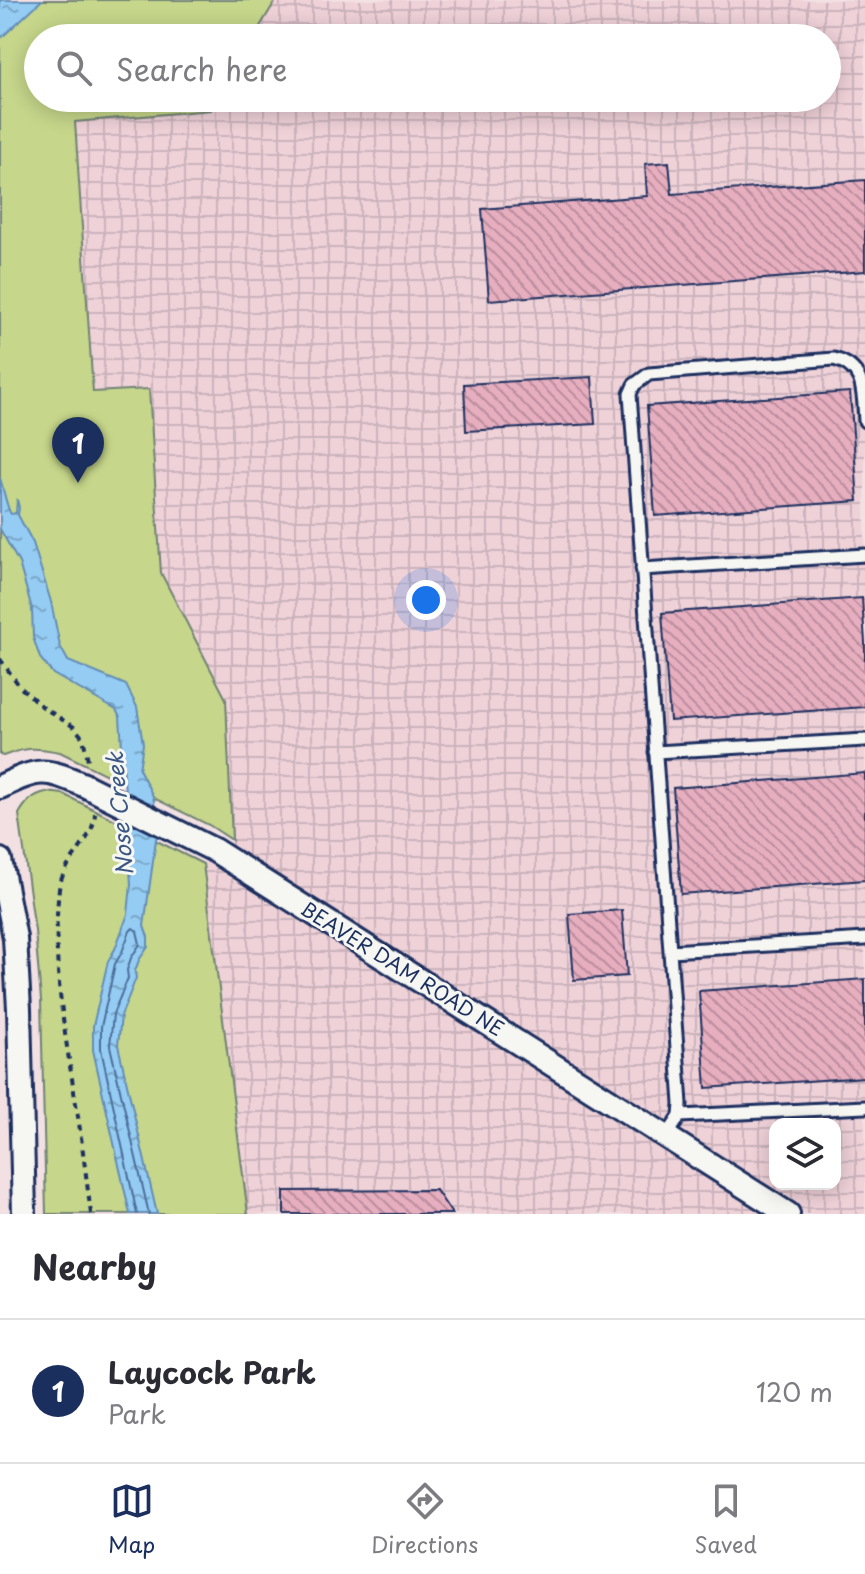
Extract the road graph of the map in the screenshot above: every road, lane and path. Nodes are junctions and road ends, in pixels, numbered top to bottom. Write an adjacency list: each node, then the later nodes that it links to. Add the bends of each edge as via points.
1 (865, 421): 3 (lane, via 859,372 834,359 649,374 640,379 630,394)
2 (865, 555): 3 (lane)
3 (642, 569): 6 (lane)
4 (0, 659): 7 (path, via 21,688 83,738)
5 (865, 740): 6 (lane)
6 (655, 752): 11 (lane)
7 (89, 784): 8 (street, BEAVER DAM ROAD NE, via 40,772); 14 (street, BEAVER DAM ROAD NE, bridge, via 214,850); 16 (path, via 94,826 67,864 57,925 58,989)
8 (0, 787)
9 (0, 861): 15 (street, via 15,938 19,995)
10 (865, 939): 11 (lane)
11 (670, 951): 13 (lane)
12 (865, 1107): 13 (lane)
13 (680, 1116): 14 (lane)
14 (666, 1137): 17 (street, BEAVER DAM ROAD NE)
15 (24, 1214)
16 (91, 1214)
17 (788, 1214)

